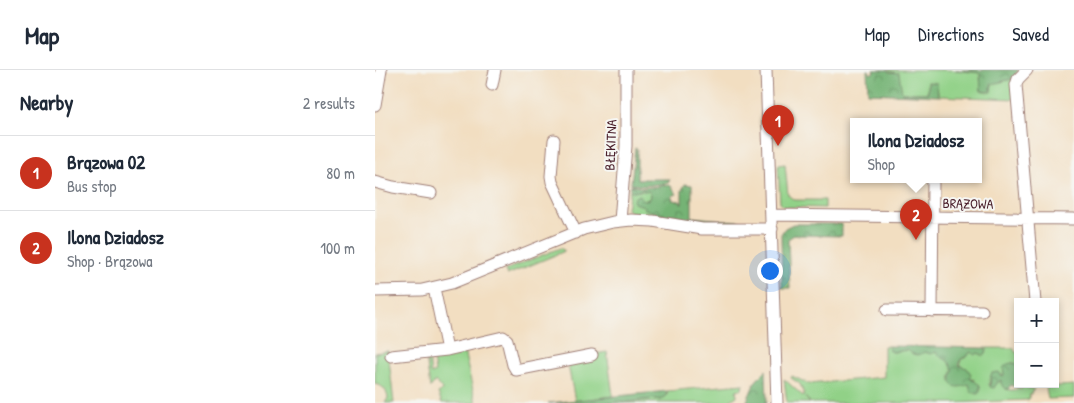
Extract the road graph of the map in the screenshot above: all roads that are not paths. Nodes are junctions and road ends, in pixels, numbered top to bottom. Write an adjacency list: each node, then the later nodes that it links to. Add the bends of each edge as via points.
1 (381, 70): 7 (street)
2 (495, 70): 6 (street)
3 (626, 70): 16 (street, BŁĘKITNA, via 626,146)
4 (767, 70): 12 (street)
5 (1027, 70): 14 (street, via 1017,79)
6 (492, 85)
7 (375, 105)
8 (554, 140): 18 (street, via 552,182)
9 (375, 182): 11 (street)
10 (933, 183): 13 (street)
11 (431, 193)
12 (771, 215): 13 (street, BRĄZOWA); 17 (street)
13 (932, 218): 14 (street, BRĄZOWA); 23 (street)
14 (1027, 219): 15 (street, BRĄZOWA); 21 (street)
15 (1074, 219)
16 (620, 221): 17 (street, via 653,221 702,230); 18 (street)
17 (772, 230): 28 (street)
18 (576, 233): 19 (street)
19 (434, 288): 20 (street); 25 (street)
20 (375, 291)
21 (1035, 298)
22 (887, 310): 23 (street)
23 (932, 311): 24 (street)
24 (982, 311)
25 (447, 350): 26 (street, via 503,337 507,340 516,370); 27 (street)
26 (592, 355)
27 (391, 356)
28 (777, 403)

